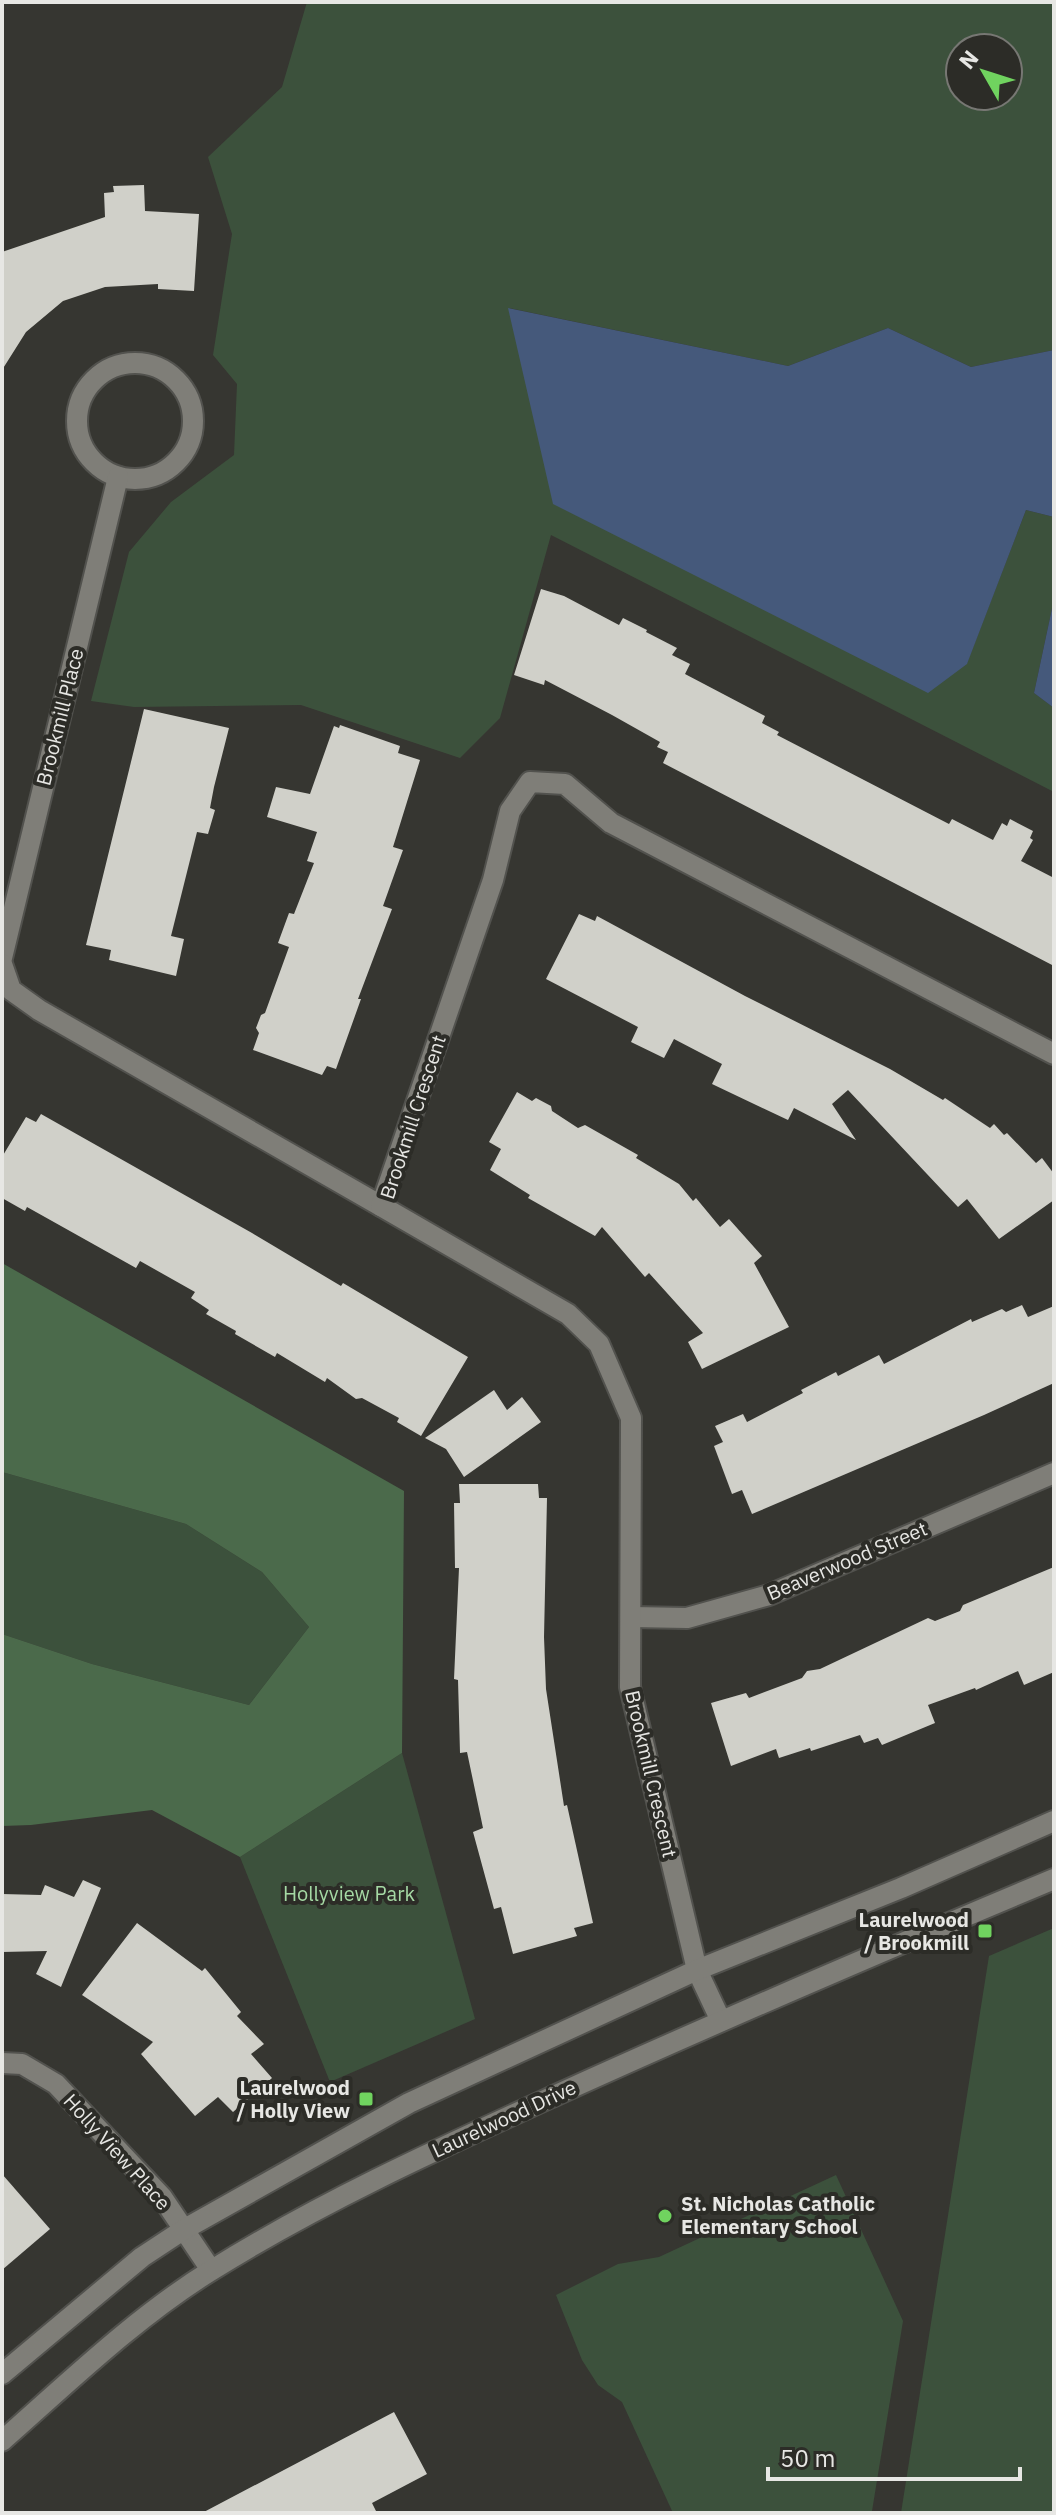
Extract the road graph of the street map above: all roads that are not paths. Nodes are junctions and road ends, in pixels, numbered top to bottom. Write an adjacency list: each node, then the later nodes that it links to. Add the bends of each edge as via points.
1 (118, 477): 1 (street, via 151,478 170,469 188,446 193,427 185,392 173,376 147,364 127,363 108,370 82,396 80,441 90,459); 2 (street, Brookmill Place)
2 (2, 961): 4 (street, Brookmill Place, via 11,990 39,1010)
3 (1054, 1054): 4 (street, Brookmill Crescent, via 611,823 565,784 530,782 510,811 493,880)
4 (381, 1206): 6 (street, Brookmill Crescent, via 568,1314 599,1344 631,1418)
5 (1054, 1473): 6 (street, Beaverwood Street, via 769,1595 687,1618)
6 (632, 1617): 9 (street, Brookmill Crescent, via 630,1687)
7 (1054, 1821): 9 (street)
8 (1054, 1879): 10 (street, Laurelwood Drive)
9 (697, 1970): 10 (street, Brookmill Crescent); 12 (street, via 409,2103)
10 (721, 2021): 13 (street, Laurelwood Drive, via 440,2148)
11 (2, 2063): 12 (street, Holly View Place, via 22,2064 56,2084 162,2197)
12 (183, 2230): 13 (street, Holly View Place); 14 (street, via 142,2257)
13 (211, 2270): 15 (street, Laurelwood Drive, via 107,2349)
14 (2, 2374)
15 (2, 2441)

